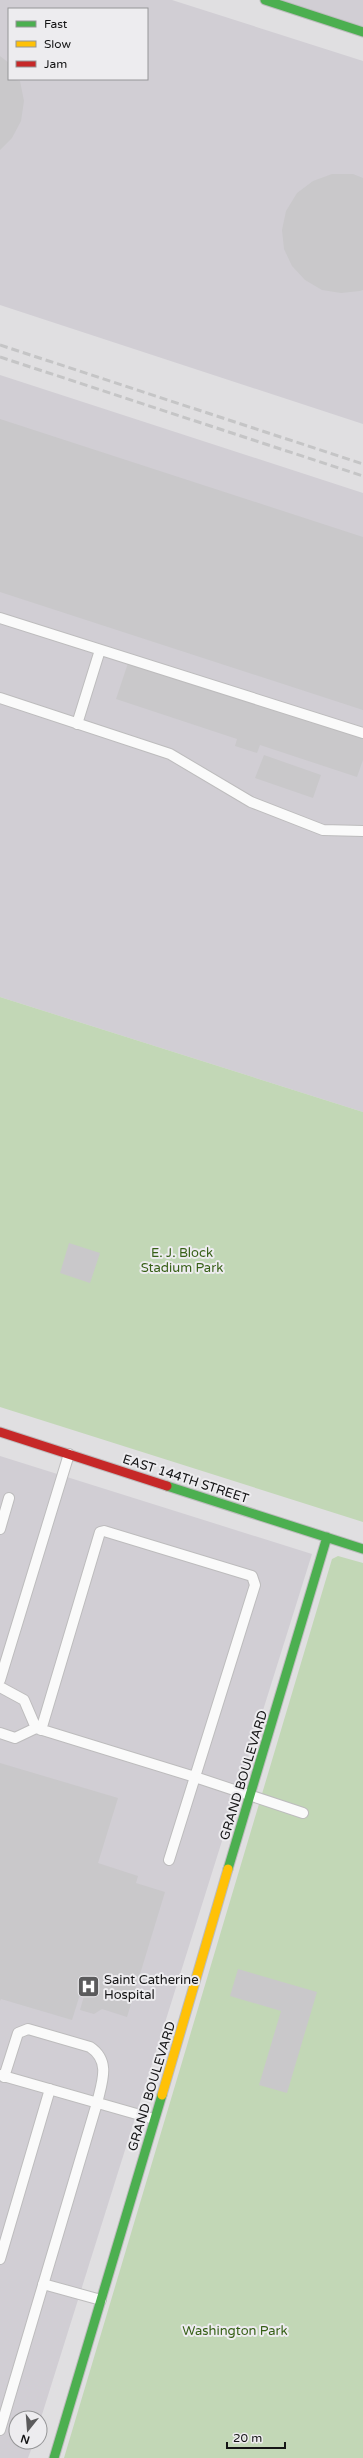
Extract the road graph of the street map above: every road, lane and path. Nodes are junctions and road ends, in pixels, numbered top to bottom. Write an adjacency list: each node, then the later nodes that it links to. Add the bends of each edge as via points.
1 (265, 0): 2 (street)
2 (363, 32)
3 (0, 618): 4 (lane)
4 (100, 650): 6 (lane); 7 (lane)
5 (0, 698): 6 (lane)
6 (77, 724): 8 (lane, via 170,754 251,802 323,830)
7 (363, 733)
8 (363, 830)
9 (0, 1432): 10 (street, EAST 144TH STREET)
10 (69, 1454): 13 (street, EAST 144TH STREET); 15 (lane)
11 (9, 1498): 12 (lane)
12 (0, 1529)
13 (328, 1537): 14 (street, EAST 144TH STREET); 21 (street, GRAND BOULEVARD)
14 (363, 1549)
15 (5, 1648): 16 (lane)
16 (0, 1680)
17 (0, 1687): 18 (lane, via 24,1700)
18 (39, 1729): 19 (lane, via 15,1738); 20 (lane); 20 (lane, via 98,1536 104,1531 159,1547 252,1576 255,1580)
19 (0, 1733)
20 (195, 1777): 21 (lane); 23 (lane)
21 (251, 1795): 22 (lane); 27 (street, GRAND BOULEVARD)
22 (303, 1813)
23 (169, 1860)
24 (2, 2076): 25 (lane); 26 (lane, via 18,2033 23,2030 28,2029 82,2044 98,2052 103,2061 103,2078)
25 (50, 2089): 26 (lane); 28 (lane)
26 (97, 2103): 27 (lane); 29 (lane)
27 (154, 2120): 30 (street, GRAND BOULEVARD)
28 (0, 2259)
29 (44, 2284): 30 (lane); 31 (lane)
30 (101, 2300): 32 (street, GRAND BOULEVARD)
31 (0, 2430)
32 (54, 2458)

